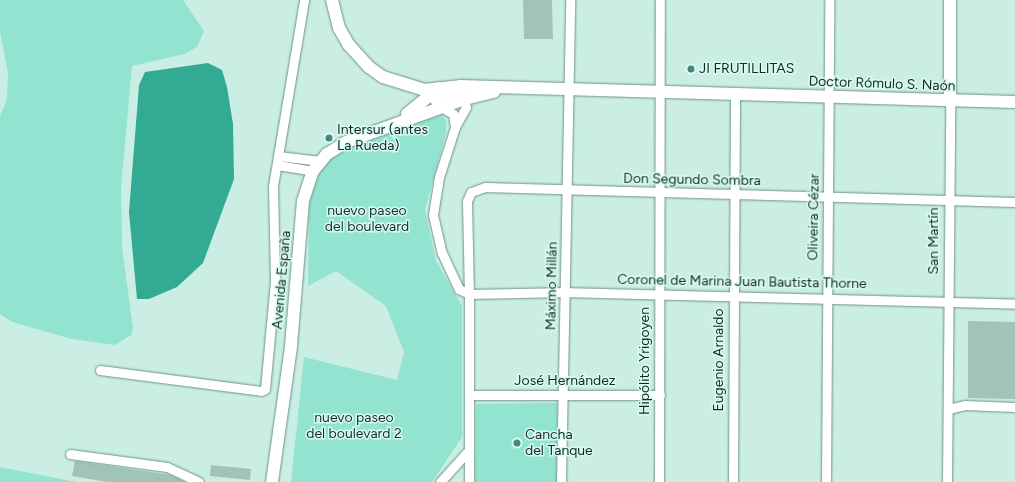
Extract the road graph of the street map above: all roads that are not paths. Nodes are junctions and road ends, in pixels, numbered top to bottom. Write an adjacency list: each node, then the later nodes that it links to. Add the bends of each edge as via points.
1 (304, 0): 20 (street)
2 (332, 0): 10 (main road, via 339,28 358,57 383,76)
3 (570, 0): 9 (street, Máximo Millán)
4 (660, 0): 11 (street, Hipólito Yrigoyen)
5 (829, 0): 13 (street, Oliveira Cézar)
6 (950, 0): 15 (main road, San Martín)
7 (460, 86): 8 (main road, Doctor Rómulo S. Naón); 10 (main road, Doctor Rómulo S. Naón); 14 (street)
8 (509, 90): 9 (main road, Doctor Rómulo S. Naón); 14 (main road, Doctor Rómulo S. Naón)
9 (571, 90): 11 (main road, Doctor Rómulo S. Naón); 23 (street, Máximo Millán)
10 (429, 92): 14 (main road, Doctor Rómulo S. Naón); 17 (street); 18 (main road, Avenida España)
11 (661, 92): 12 (main road, Doctor Rómulo S. Naón); 24 (street, Hipólito Yrigoyen)
12 (736, 94): 13 (main road, Doctor Rómulo S. Naón); 25 (street, Eugenio Arnaldo)
13 (828, 96): 15 (main road, Doctor Rómulo S. Naón); 26 (street, Oliveira Cézar)
14 (465, 98): 17 (main road, Avenida España); 19 (street, via 466,107)
15 (950, 102): 16 (main road, Doctor Rómulo S. Naón); 27 (street, San Martín)
16 (1015, 102)
17 (440, 107): 18 (main road, Avenida España); 19 (street, via 453,114)
18 (388, 125): 21 (main road, Avenida España, via 346,142)
19 (455, 127): 30 (street, via 439,177 432,215 436,236 459,289)
20 (278, 160): 21 (street); 22 (street); 36 (street, via 273,186 275,281 265,389 261,391)
21 (321, 161): 22 (main road, Avenida España)
22 (313, 171): 46 (main road, Avenida España, via 303,201 291,346)
23 (568, 191): 24 (street, Don Segundo Sombra); 29 (street, Máximo Millán); 30 (street, Don Segundo Sombra, via 486,187 472,192 467,201)
24 (660, 194): 25 (street, Don Segundo Sombra); 31 (street, Hipólito Yrigoyen)
25 (734, 195): 26 (street, Don Segundo Sombra); 32 (street, Eugenio Arnaldo)
26 (828, 198): 27 (street, Don Segundo Sombra); 33 (street, Oliveira Cézar)
27 (949, 201): 28 (street, Don Segundo Sombra); 34 (street, San Martín)
28 (1015, 202)
29 (567, 292): 30 (street, Coronel de Marina Juan Bautista Thorne); 31 (street, Coronel de Marina Juan Bautista Thorne); 38 (street, Máximo Millán)
30 (469, 294): 37 (street, Don Segundo Sombra)
31 (659, 294): 32 (street, Coronel de Marina Juan Bautista Thorne); 39 (street, Hipólito Yrigoyen)
32 (733, 296): 33 (street, Coronel de Marina Juan Bautista Thorne); 51 (street, Eugenio Arnaldo)
33 (826, 297): 34 (street, Coronel de Marina Juan Bautista Thorne); 52 (street, Oliveira Cézar)
34 (949, 302): 35 (street, Coronel de Marina Juan Bautista Thorne); 41 (street, San Martín)
35 (1015, 304)
36 (100, 370)
37 (470, 395): 38 (street, José Hernández); 42 (street, Don Segundo Sombra)
38 (564, 395): 39 (street, José Hernández); 49 (street, Máximo Millán)
39 (660, 395): 50 (street, Hipólito Yrigoyen)
40 (1015, 407): 41 (street, via 965,405)
41 (948, 409): 53 (street, San Martín)
42 (469, 450): 47 (street); 48 (street, Don Segundo Sombra)
43 (70, 454): 44 (street, via 167,467)
44 (200, 482): 45 (street)
45 (208, 482)
46 (272, 482)
47 (440, 482)
48 (469, 482)
49 (562, 482)
50 (659, 482)
51 (733, 482)
52 (826, 482)
53 (947, 482)

